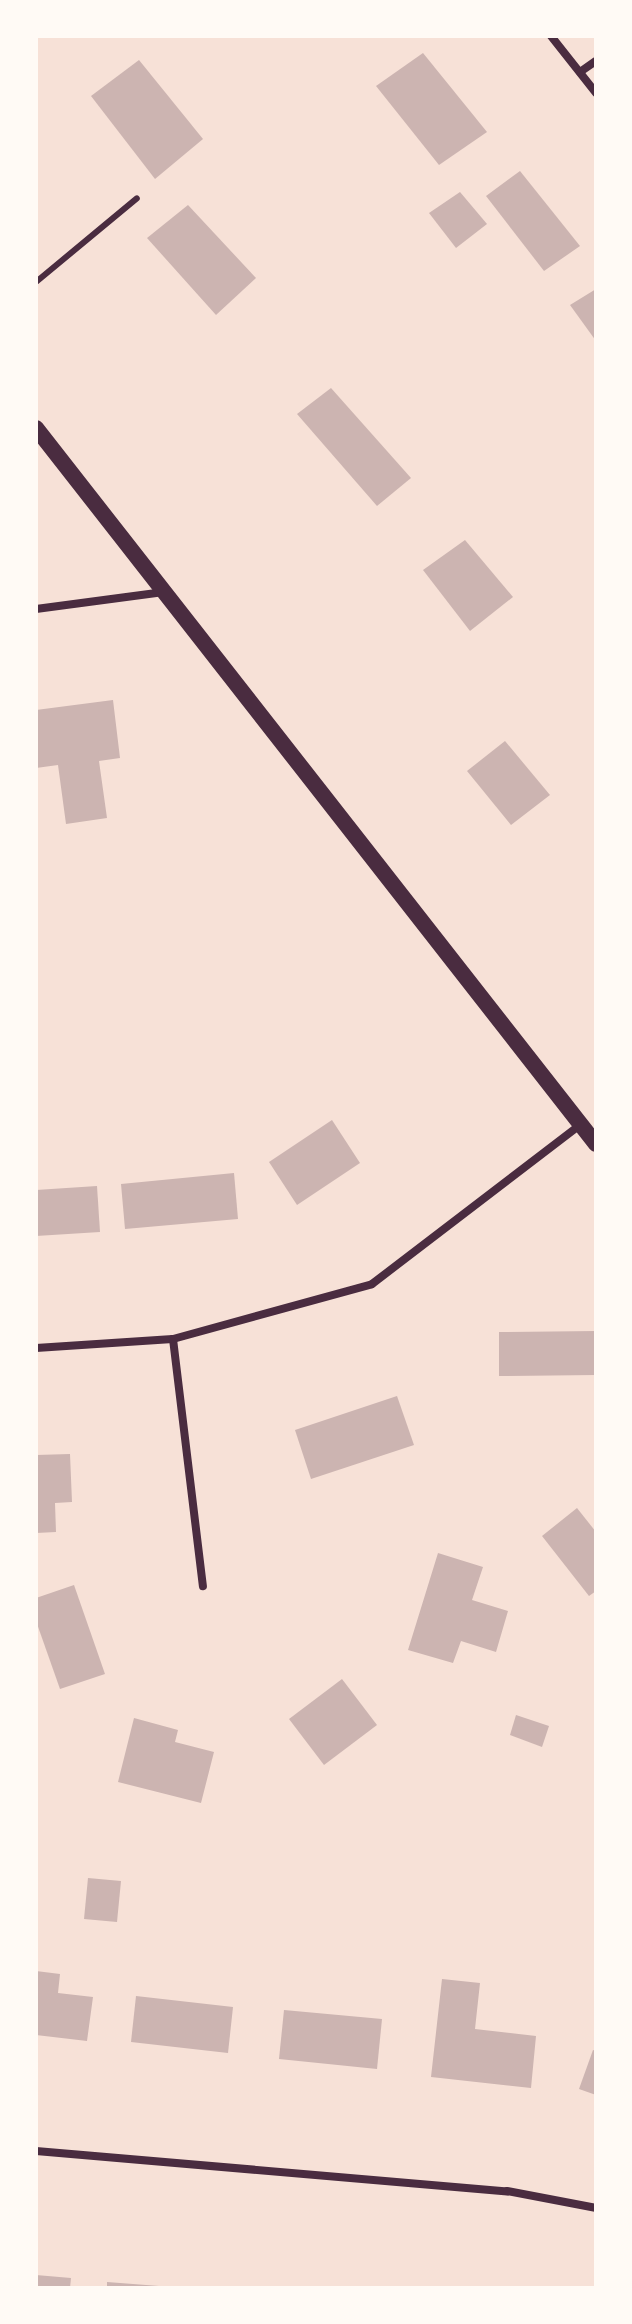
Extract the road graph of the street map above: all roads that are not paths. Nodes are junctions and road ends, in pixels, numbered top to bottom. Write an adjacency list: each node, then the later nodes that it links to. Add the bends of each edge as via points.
1 (551, 36): 3 (street)
2 (596, 61): 3 (street)
3 (580, 72): 4 (street)
4 (596, 93)
5 (137, 198): 6 (lane)
6 (36, 282)
7 (36, 428): 8 (main road)
8 (164, 591): 9 (street); 10 (main road)
9 (36, 609)
10 (580, 1125): 11 (main road); 12 (street, via 372,1284)
11 (596, 1144)
12 (173, 1339): 13 (street); 14 (street)
13 (36, 1348)
14 (203, 1586)
15 (36, 2151): 16 (street, via 507,2191)
16 (596, 2208)

